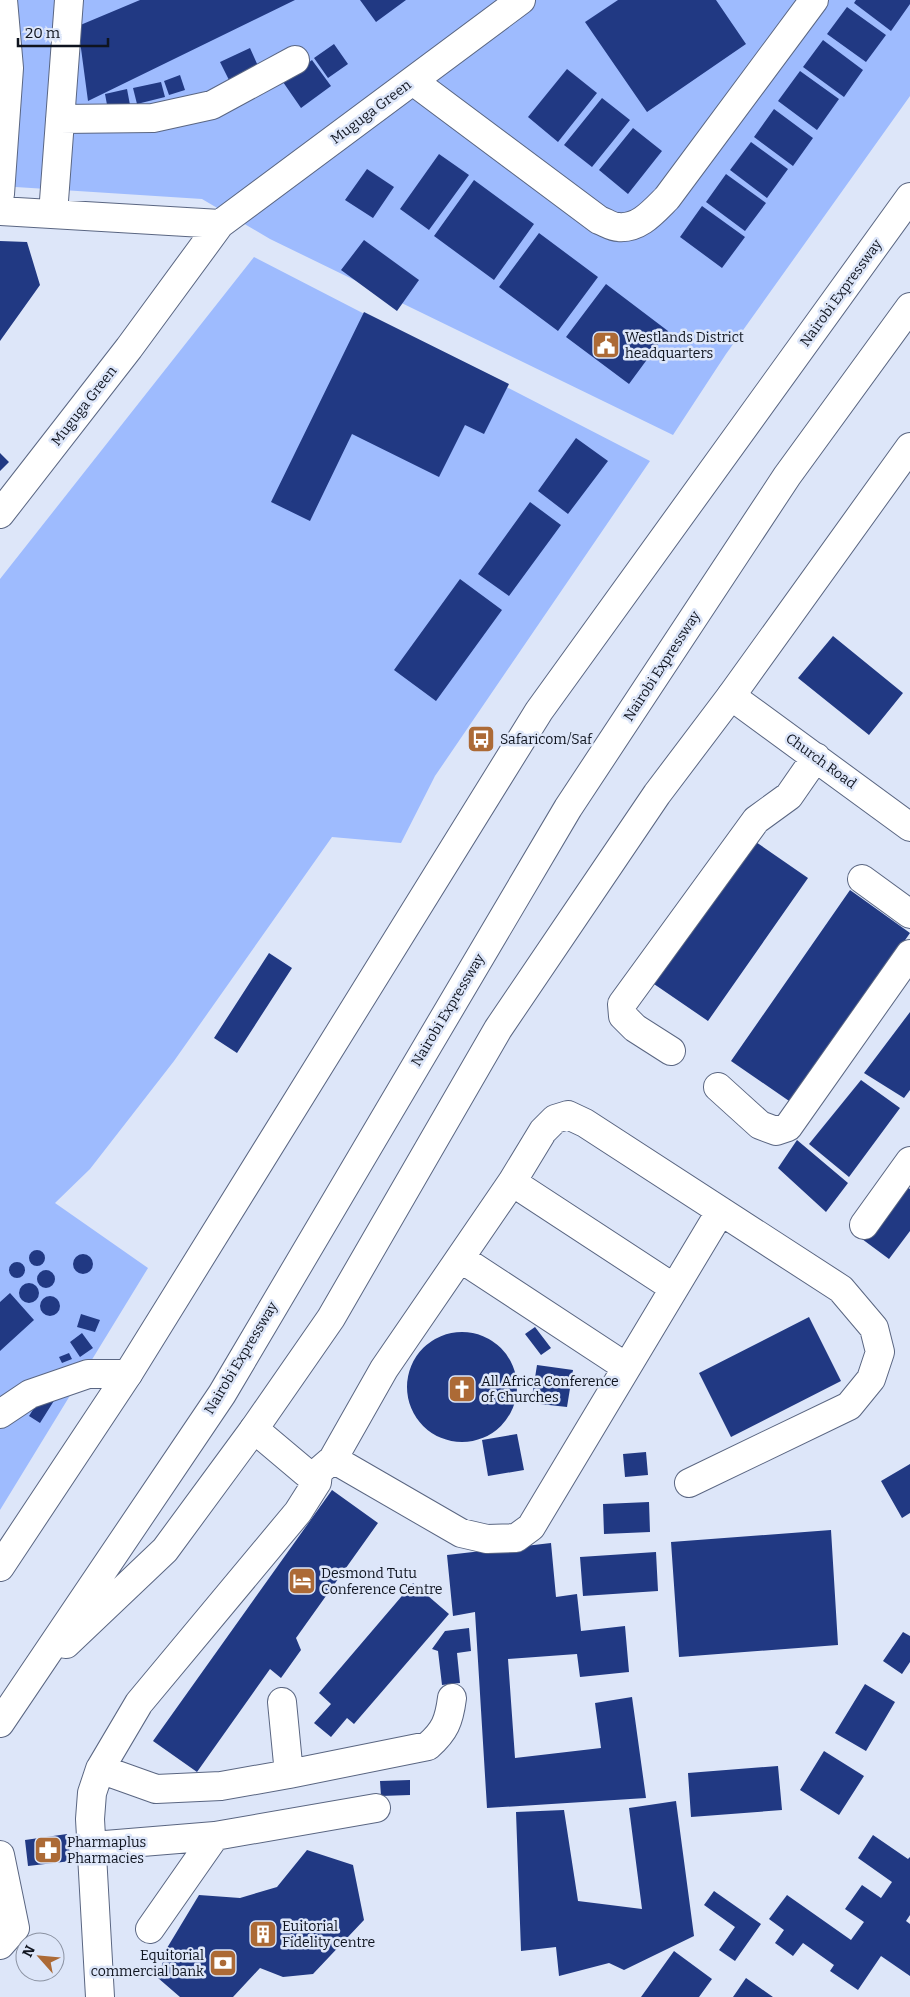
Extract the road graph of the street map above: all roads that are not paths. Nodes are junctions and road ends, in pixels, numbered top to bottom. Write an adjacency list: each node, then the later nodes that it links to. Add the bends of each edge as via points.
1 (3, 0): 7 (main road, via 9,68)
2 (69, 0): 8 (main road)
3 (521, 0): 6 (main road, Muguga Green)
4 (814, 0): 6 (main road, via 667,198 649,217 632,226 616,227 599,220)
5 (295, 60): 8 (main road, via 212,105 153,118)
6 (412, 81): 13 (main road, Muguga Green)
7 (3, 110): 9 (main road)
8 (60, 119): 12 (main road)
9 (0, 194)
10 (910, 197): 32 (main road, Nairobi Expressway, via 539,711)
11 (0, 212): 12 (main road)
12 (54, 214): 13 (main road)
13 (220, 224): 16 (main road, Muguga Green)
14 (910, 307): 39 (main road, Nairobi Expressway, via 787,476 568,808 222,1394)
15 (910, 447): 17 (main road)
16 (0, 514)
17 (731, 696): 18 (main road, Church Road); 34 (main road, via 657,794 498,1029 331,1318)
18 (816, 757): 19 (main road, Church Road); 23 (main road, via 789,796 756,820 622,1004 623,1016 635,1028)
19 (910, 827)
20 (862, 879): 21 (main road)
21 (910, 914)
22 (910, 954): 24 (main road, via 788,1127 776,1131 760,1125)
23 (671, 1051)
24 (718, 1087)
25 (910, 1162): 28 (main road)
26 (512, 1182): 27 (main road, via 543,1131 555,1119 568,1115 584,1122); 29 (main road); 30 (main road)
27 (720, 1212): 30 (main road); 37 (main road, via 840,1289 874,1328 880,1352 871,1379 849,1406)
28 (864, 1225)
29 (460, 1258): 31 (main road); 35 (main road, via 384,1369)
30 (674, 1288): 31 (main road)
31 (626, 1367): 35 (main road, via 531,1527 516,1538 486,1539 461,1533)
32 (128, 1374): 33 (main road, via 88,1374 30,1394); 38 (main road, Nairobi Expressway)
33 (0, 1414)
34 (254, 1429): 36 (main road); 39 (main road, via 165,1550)
35 (333, 1459): 36 (main road, via 318,1472)
36 (317, 1482): 43 (main road, via 298,1512 140,1702)
37 (689, 1483)
38 (0, 1568)
39 (28, 1682): 42 (main road, Nairobi Expressway)
40 (452, 1698): 44 (main road, via 449,1718 440,1736 428,1746)
41 (282, 1702): 44 (main road)
42 (0, 1723)
43 (100, 1769): 44 (main road, via 156,1789 221,1786); 47 (main road, via 90,1819)
44 (290, 1774)
45 (376, 1808): 46 (main road)
46 (215, 1836): 47 (main road); 49 (main road)
47 (93, 1846): 51 (main road)
48 (0, 1855): 50 (main road, via 15,1928)
49 (150, 1929)
50 (0, 1945)
51 (100, 1997)

